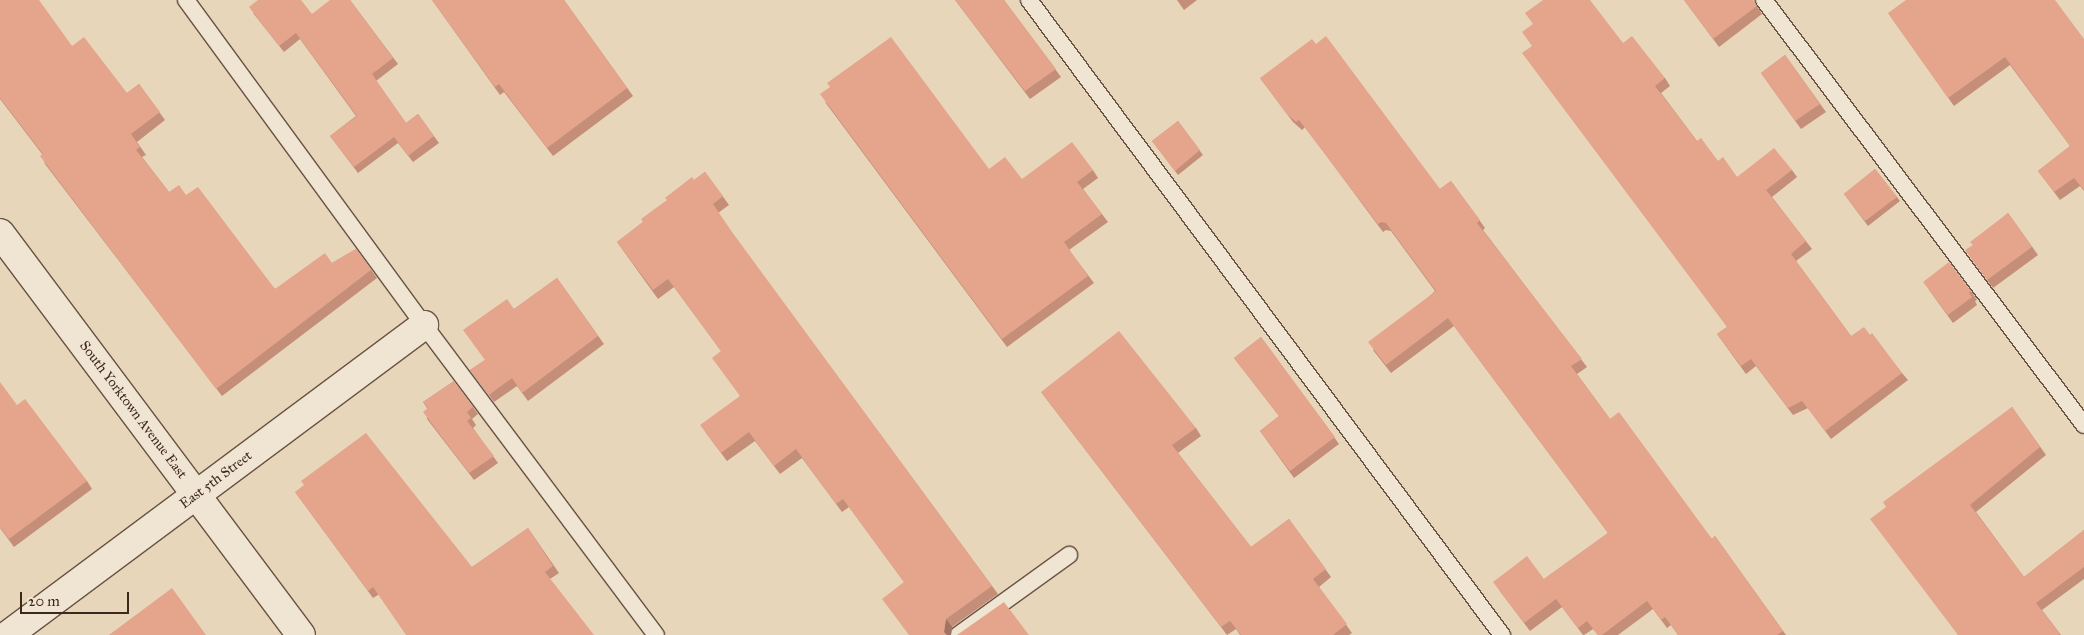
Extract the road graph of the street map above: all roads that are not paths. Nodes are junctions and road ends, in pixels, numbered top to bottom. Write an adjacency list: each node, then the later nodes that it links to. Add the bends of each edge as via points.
1 (186, 0): 5 (lane)
2 (1029, 0): 13 (lane)
3 (1764, 0): 6 (lane)
4 (0, 233): 7 (street, South Yorktown Avenue East)
5 (424, 326): 7 (street, East 5th Street); 11 (lane)
6 (2084, 425)
7 (196, 495): 9 (street, East 5th Street); 10 (street, South Yorktown Avenue East)
8 (1069, 555): 12 (lane)
9 (8, 635)
10 (301, 635)
11 (656, 635)
12 (958, 635)
13 (1502, 635)

